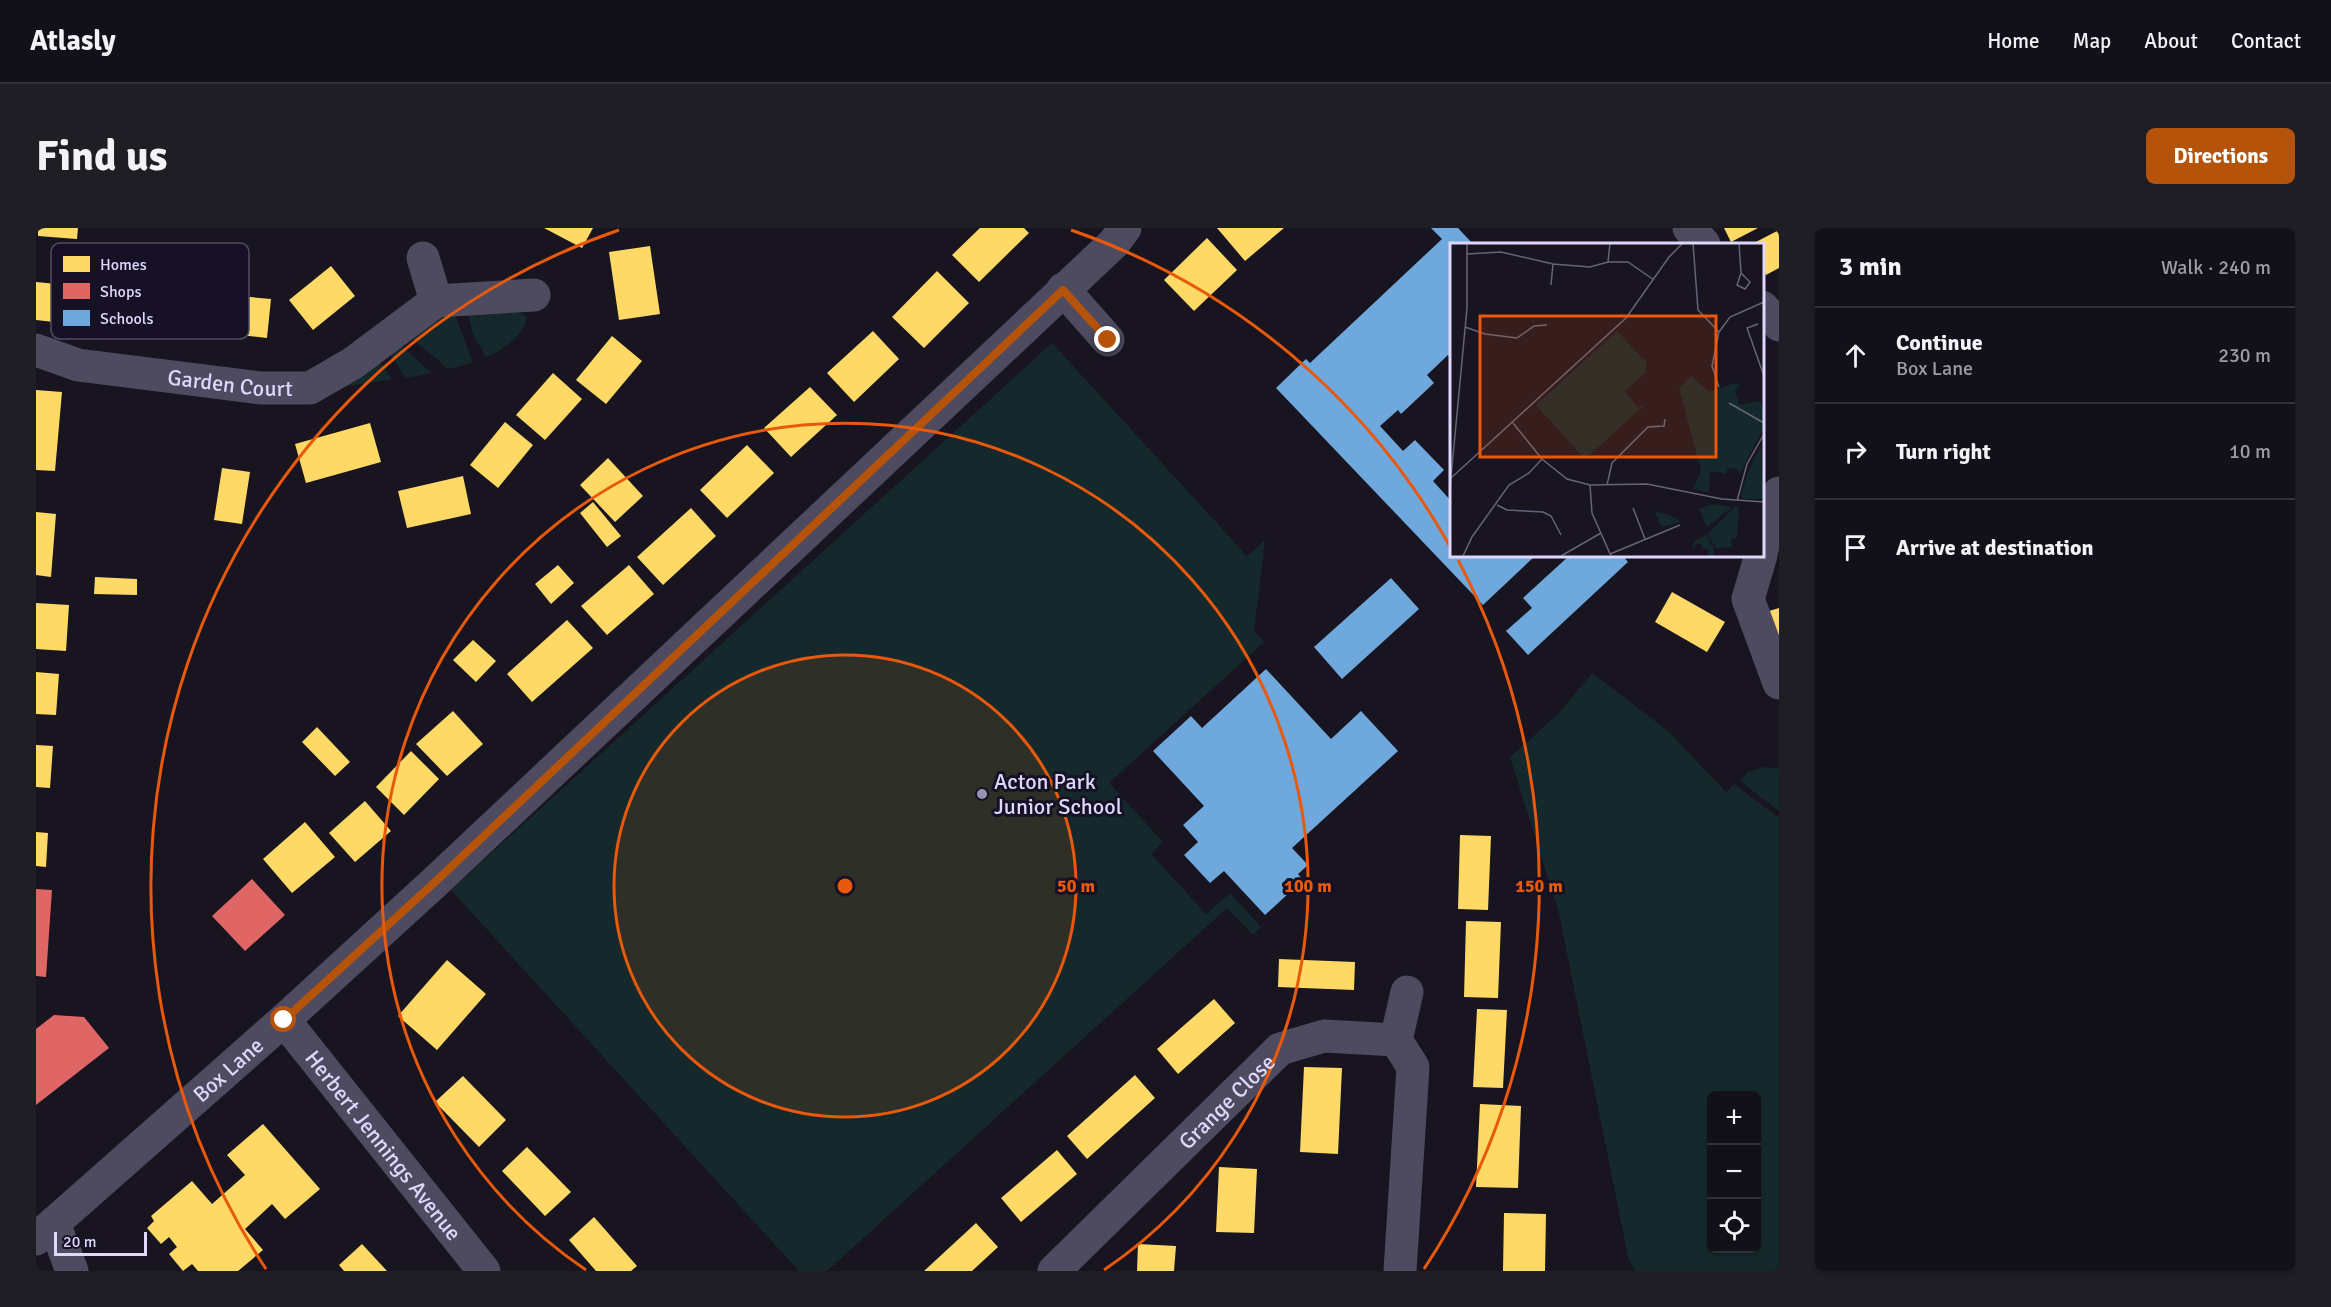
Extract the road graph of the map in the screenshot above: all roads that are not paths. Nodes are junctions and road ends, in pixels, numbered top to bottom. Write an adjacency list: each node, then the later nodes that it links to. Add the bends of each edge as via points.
1 (1125, 228): 5 (street, Box Lane)
2 (1689, 228): 3 (street)
3 (1703, 243)
4 (423, 258): 7 (street)
5 (1063, 290): 10 (street); 17 (street, Box Lane)
6 (534, 295): 7 (street)
7 (436, 301): 11 (street, Garden Court, via 353,363 310,388 261,388 78,365)
8 (1764, 309): 9 (street)
9 (1779, 325)
10 (1108, 340)
11 (36, 350)
12 (1779, 493): 13 (street)
13 (1764, 542)
14 (1761, 556): 15 (street, via 1748,599)
15 (1779, 683)
16 (1407, 992): 18 (street)
17 (284, 1020): 19 (street, Box Lane); 21 (street, Herbert Jennings Avenue)
18 (1396, 1040): 22 (street, Grange Close, via 1324,1036 1280,1049); 23 (street, via 1413,1067)
19 (45, 1231): 20 (street)
20 (72, 1271)
21 (484, 1271)
22 (1054, 1271)
23 (1400, 1271)

